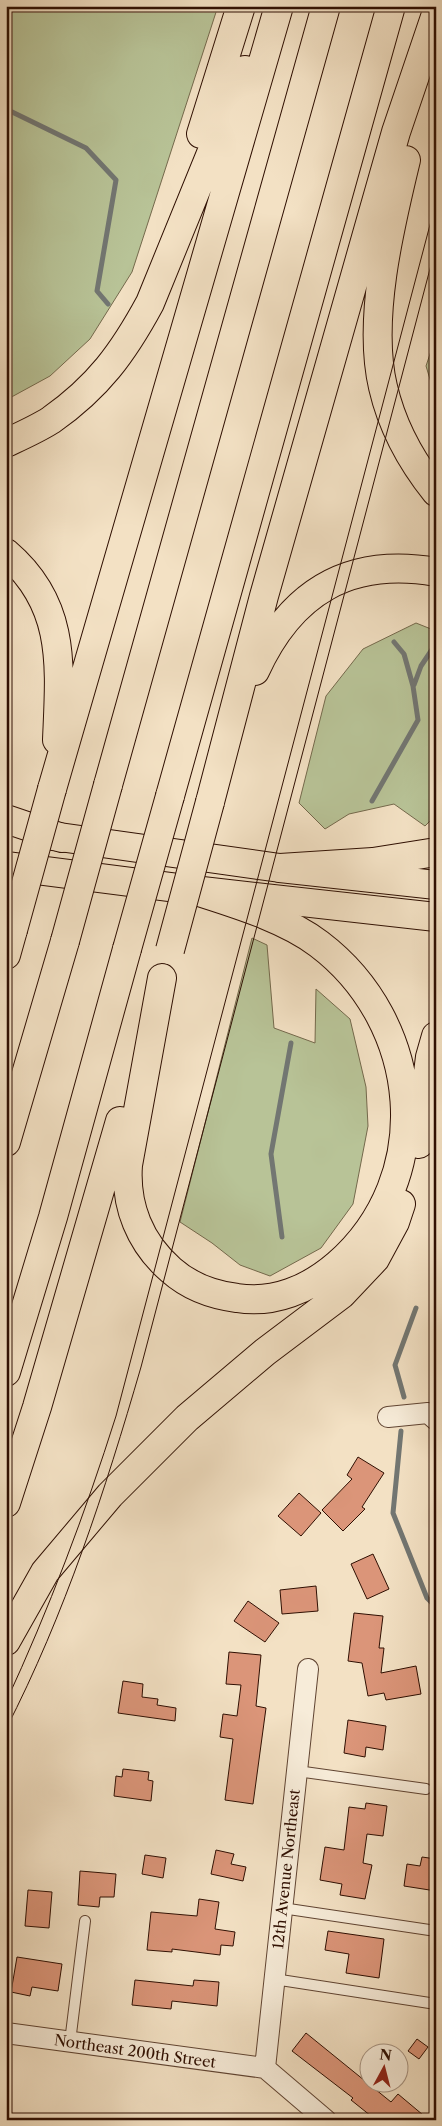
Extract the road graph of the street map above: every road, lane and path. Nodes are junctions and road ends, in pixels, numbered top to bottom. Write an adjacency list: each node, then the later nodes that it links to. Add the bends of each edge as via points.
1 (241, 6): 10 (main road)
2 (272, 6): 10 (main road)
3 (279, 6): 16 (main road)
4 (326, 6): 27 (main road, bridge)
5 (391, 6): 9 (main road)
6 (402, 6): 9 (main road)
7 (436, 14): 15 (main road, via 390,151 266,587)
8 (436, 49): 12 (main road, via 390,237 380,308 379,364 392,417 413,462)
9 (360, 118): 28 (main road, bridge, via 53,1217)
10 (150, 303): 11 (main road, via 113,364 88,390 50,421)
11 (6, 444)
12 (436, 492)
13 (6, 552): 16 (main road, via 27,572 40,591 56,635 57,738)
14 (436, 572): 15 (main road, via 382,568 361,572 330,583 304,600 278,628 263,654)
15 (228, 736): 25 (main road, bridge)
16 (52, 789): 24 (main road, bridge)
17 (9, 829): 20 (main road)
18 (436, 852): 20 (main road, via 373,862)
19 (6, 866): 22 (main road)
20 (280, 868): 21 (main road)
21 (436, 885)
22 (192, 890): 23 (main road); 25 (main road, via 279,922 312,939 335,957 355,976 380,1012 398,1058 404,1086 405,1129 391,1188 374,1222 351,1252 303,1288 265,1299 244,1299 208,1292 190,1284 164,1264 151,1250 136,1221 129,1196 128,1165)
23 (435, 916)
24 (10, 943)
25 (162, 978): 31 (main road, via 37,1407)
26 (436, 1036): 32 (main road, via 430,1057 417,1161 395,1222 375,1259 342,1294 265,1352 187,1418 110,1495 45,1572)
27 (6, 1142)
28 (6, 1372)
29 (388, 1417): 30 (street, via 428,1413)
30 (436, 1420)
31 (6, 1502)
32 (6, 1641)
33 (308, 1669): 34 (street, 12th Avenue Northeast)
34 (297, 1771): 35 (lane); 36 (street, 12th Avenue Northeast)
35 (426, 1789)
36 (282, 1908): 38 (lane); 39 (street, 12th Avenue Northeast)
37 (85, 1921): 42 (lane)
38 (436, 1931)
39 (274, 1979): 40 (lane); 43 (street, 12th Avenue Northeast)
40 (436, 2004)
41 (6, 2033): 42 (street, Northeast 200th Street)
42 (70, 2042): 43 (street, Northeast 200th Street)
43 (265, 2068): 44 (street)
44 (326, 2120)

